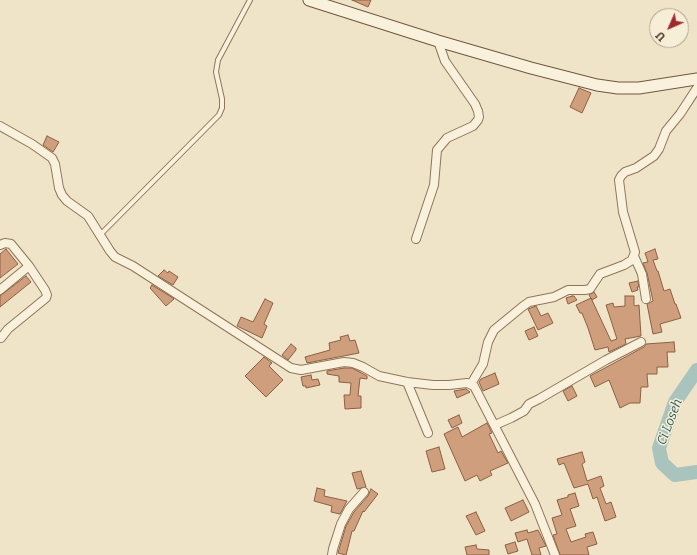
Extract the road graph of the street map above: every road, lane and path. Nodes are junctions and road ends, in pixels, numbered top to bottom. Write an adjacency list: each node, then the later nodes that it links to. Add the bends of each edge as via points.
1 (250, 0): 7 (lane, via 218,60 216,72 222,99 219,115)
2 (309, 0): 3 (street)
3 (438, 41): 4 (street, via 597,85 639,88); 8 (street, via 444,61 475,104 479,117 472,126 447,138 437,150 432,192)
4 (697, 79)
5 (697, 88): 10 (street, via 666,130 654,156 625,172 619,180 623,212)
6 (0, 126): 7 (street, via 52,158 62,195 88,216)
7 (100, 236): 16 (street, via 115,257 291,368 301,370 344,362 363,366 379,376)
8 (416, 239)
9 (0, 245): 11 (street, via 11,244)
10 (634, 256): 13 (street, via 642,274); 17 (street, via 624,265 600,274 590,289 568,290 554,297 522,306 494,330 488,342 483,364)
11 (29, 266): 12 (street); 14 (street, via 45,290 46,298)
12 (0, 290)
13 (646, 299)
14 (0, 338)
15 (641, 342): 18 (street, via 529,404 524,411)
16 (407, 382): 17 (street, via 433,386); 19 (street)
17 (471, 384): 18 (street)
18 (494, 425): 22 (street, via 535,504)
19 (428, 434)
20 (364, 492): 21 (street, via 349,509 341,524)
21 (332, 555)
22 (555, 555)

